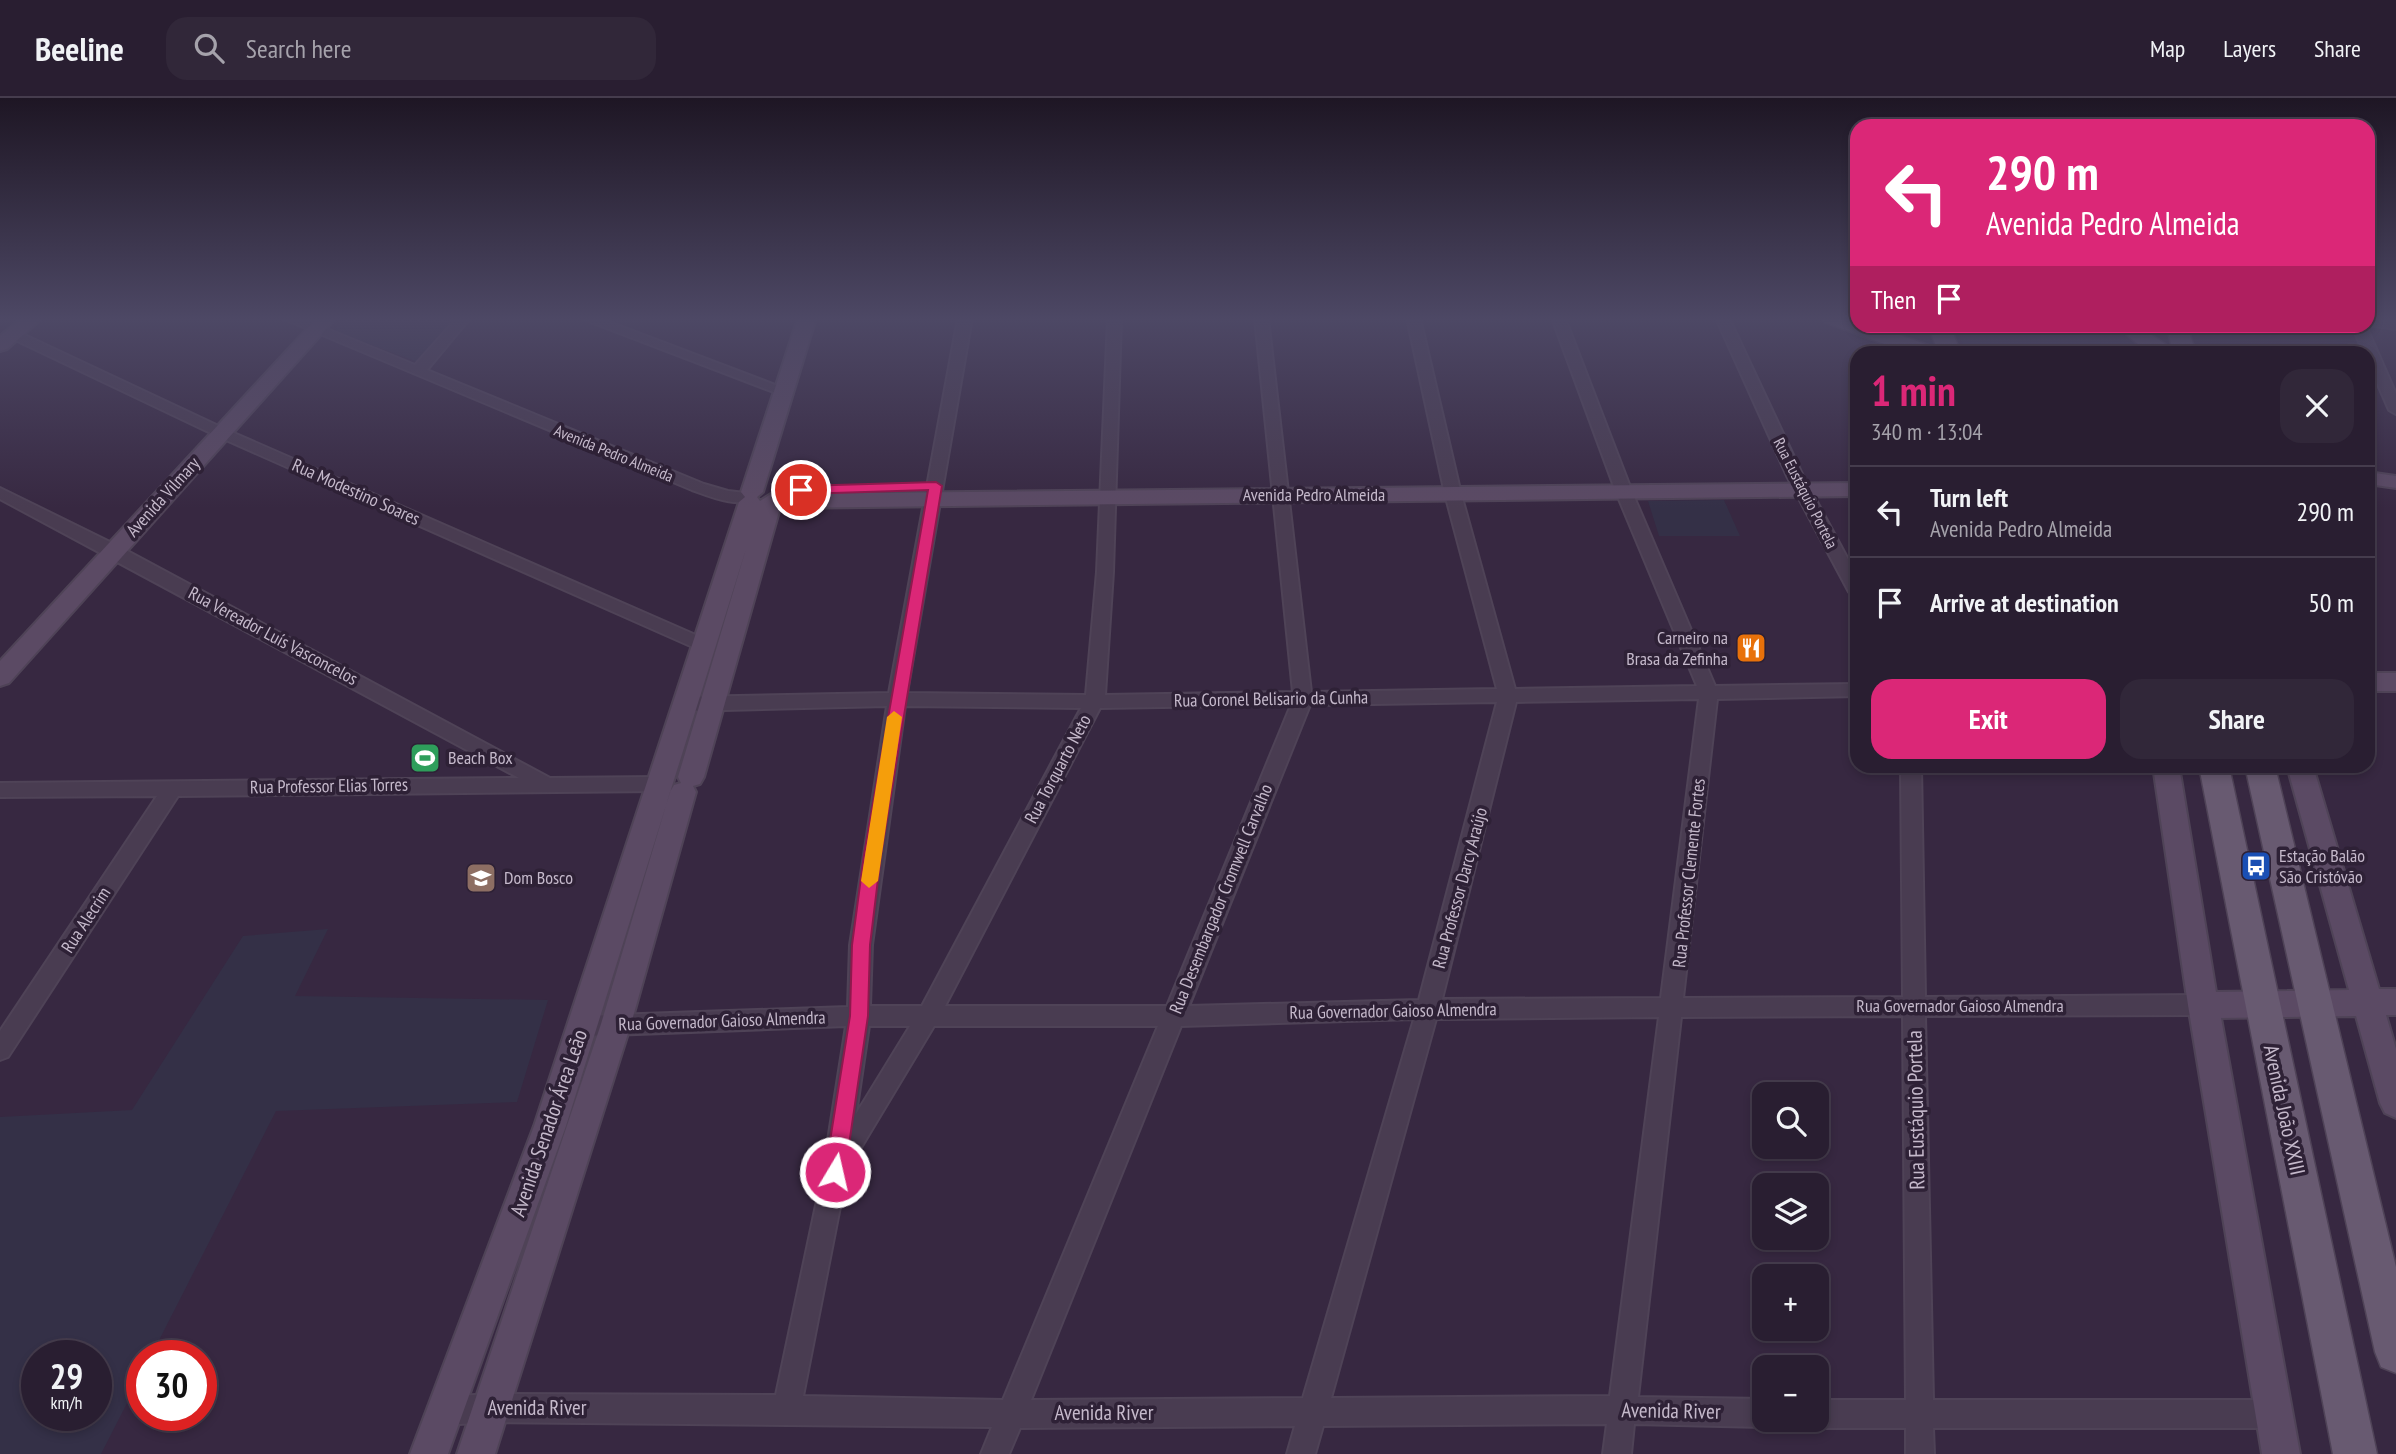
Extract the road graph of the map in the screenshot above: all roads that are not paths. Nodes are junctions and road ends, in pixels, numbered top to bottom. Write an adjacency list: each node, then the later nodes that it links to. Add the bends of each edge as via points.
1 (114, 381): 15 (street, Rua Modestino Soares)
2 (269, 381): 15 (street, Avenida Vilmary)
3 (440, 381): 27 (street, Avenida Pedro Almeida, via 698,487 727,496)
4 (758, 381): 13 (street)
5 (787, 381): 13 (street, Avenida Senador Área Leão)
6 (954, 381): 25 (street)
7 (1111, 381): 24 (street, Rua Torquarto Neto)
8 (1268, 381): 22 (street, Rua Desembargador Cromwell Carvalho)
9 (1428, 381): 21 (street, Rua Professor Darcy Araújo)
10 (1583, 381): 20 (street, Rua Professor Clemente Fortes)
11 (1752, 381): 19 (street, Rua Eustáquio Portela)
12 (2383, 381): 14 (street)
13 (784, 391): 27 (street, Avenida Senador Área Leão)
14 (2396, 410)
15 (222, 432): 28 (street, Avenida Vilmary); 30 (street, Rua Modestino Soares)
16 (1850, 476): 19 (street, Avenida Pedro Almeida)
17 (2375, 479): 18 (street)
18 (2396, 482)
19 (1799, 483): 20 (street, Avenida Pedro Almeida); 23 (street, Avenida Pedro Almeida); 29 (street, Rua Eustáquio Portela)
20 (1622, 485): 21 (street, Avenida Pedro Almeida); 35 (street, Rua Professor Clemente Fortes)
21 (1452, 487): 22 (street, Avenida Pedro Almeida); 36 (street, Rua Professor Darcy Araújo)
22 (1280, 488): 24 (street, Avenida Pedro Almeida); 38 (street, Rua Desembargador Cromwell Carvalho)
23 (1850, 488)
24 (1107, 489): 25 (street, Avenida Pedro Almeida); 39 (street, Rua Torquarto Neto, via 1101,651)
25 (935, 491): 27 (street, Avenida Pedro Almeida); 37 (street)
26 (0, 493): 28 (street, Rua Vereador Luís Vasconcelos)
27 (759, 497): 30 (street, Avenida Senador Área Leão); 40 (street, Avenida Senador Área Leão)
28 (114, 551): 31 (street, Avenida Vilmary); 47 (street, Rua Vereador Luís Vasconcelos)
29 (1850, 579)
30 (701, 644): 41 (street, Avenida Senador Área Leão)
31 (0, 677)
32 (2375, 682): 33 (street)
33 (2396, 682)
34 (1850, 690): 35 (street, Rua Coronel Belisario da Cunha)
35 (1709, 692): 36 (street, Rua Coronel Belisario da Cunha); 57 (street, Rua Professor Clemente Fortes)
36 (1508, 696): 38 (street, Rua Coronel Belisario da Cunha); 56 (street, Rua Professor Darcy Araújo)
37 (897, 699): 39 (street, Rua Coronel Belisario da Cunha); 40 (street, Rua Coronel Belisario da Cunha); 58 (street, via 861,945)
38 (1303, 699): 39 (street, Rua Coronel Belisario da Cunha); 60 (street, Rua Desembargador Cromwell Carvalho)
39 (1094, 702): 59 (street, Rua Torquarto Neto)
40 (711, 703): 41 (street, Rua Coronel Belisario da Cunha); 48 (street, Avenida Senador Área Leão)
41 (686, 704): 48 (street, Avenida Senador Área Leão)
42 (1911, 773): 55 (street, Rua Eustáquio Portela)
43 (2167, 773): 54 (street)
44 (2215, 773): 52 (main road, Avenida João XXIII)
45 (2262, 773): 53 (main road)
46 (2302, 773): 51 (street)
47 (544, 783): 48 (street, Rua Professor Elias Torres); 49 (street, Rua Professor Elias Torres)
48 (670, 784): 61 (street, Avenida Senador Área Leão); 62 (street, Avenida Senador Área Leão)
49 (172, 789): 50 (street, Rua Professor Elias Torres); 63 (street, Rua Alecrim)
50 (0, 790)
51 (2382, 1002): 53 (street); 64 (street)
52 (2262, 1004): 53 (street); 54 (street); 84 (main road, Avenida João XXIII)
53 (2315, 1004): 66 (main road)
54 (2203, 1005): 55 (street, Rua Governador Gaioso Almendra); 75 (street)
55 (1914, 1006): 57 (street, Rua Governador Gaioso Almendra); 76 (street, Rua Eustáquio Portela)
56 (1427, 1009): 57 (street, Rua Governador Gaioso Almendra); 60 (street, Rua Governador Gaioso Almendra); 71 (street, Rua Professor Darcy Araújo)
57 (1673, 1010): 69 (street, Rua Professor Clemente Fortes)
58 (859, 1016): 59 (street, Rua Governador Gaioso Almendra); 61 (street, Rua Governador Gaioso Almendra); 65 (street)
59 (928, 1016): 60 (street, Rua Governador Gaioso Almendra); 65 (street, Rua Torquarto Neto)
60 (1173, 1016): 73 (street, Rua Desembargador Cromwell Carvalho)
61 (616, 1024): 62 (street, Rua Governador Gaioso Almendra); 67 (street, Avenida Senador Área Leão)
62 (584, 1026): 70 (street, Avenida Senador Área Leão)
63 (0, 1050)
64 (2396, 1103)
65 (835, 1172): 68 (street)
66 (2396, 1352)
67 (490, 1408): 68 (street, Avenida River); 70 (street, Avenida River); 78 (street, Avenida Senador Área Leão)
68 (787, 1409): 73 (street, Avenida River)
69 (1623, 1410): 71 (street, Avenida River); 72 (street, Avenida River); 81 (street, Rua Professor Clemente Fortes)
70 (444, 1411): 77 (street, Avenida Senador Área Leão)
71 (1313, 1412): 73 (street, Avenida River); 80 (street, Rua Professor Darcy Araújo)
72 (1752, 1413)
73 (1011, 1414): 79 (street, Rua Desembargador Cromwell Carvalho)
74 (1829, 1414): 76 (street)
75 (2274, 1415): 76 (street); 83 (street)
76 (1920, 1416): 82 (street, Rua Eustáquio Portela)
77 (429, 1454)
78 (475, 1454)
79 (995, 1454)
80 (1301, 1454)
81 (1617, 1454)
82 (1920, 1454)
83 (2281, 1454)
84 (2355, 1454)

